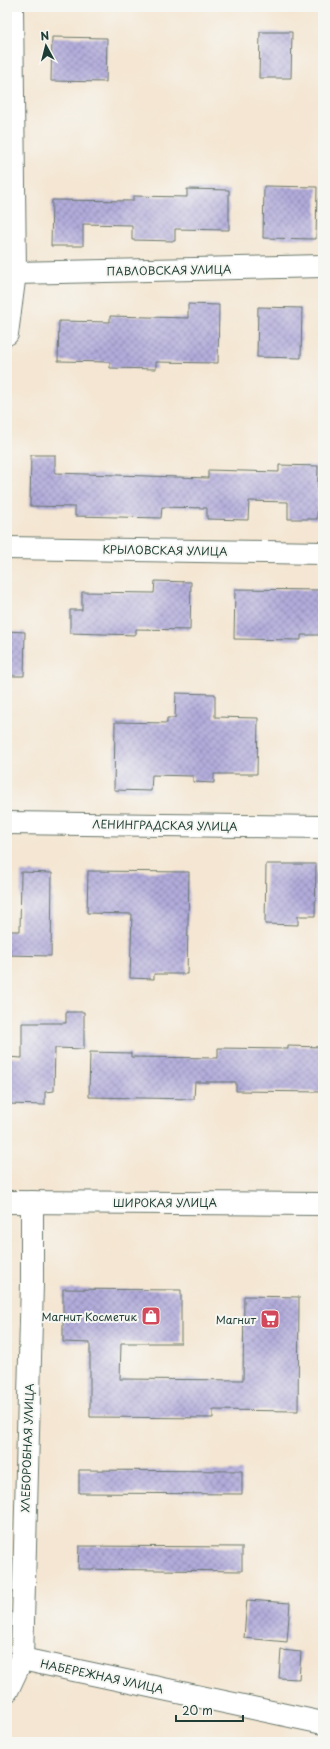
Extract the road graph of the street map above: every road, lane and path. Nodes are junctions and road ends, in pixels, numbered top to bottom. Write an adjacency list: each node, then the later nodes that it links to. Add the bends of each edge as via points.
1 (12, 7): 3 (street)
2 (323, 266): 3 (street, ПАВЛОВСКАЯ УЛИЦА)
3 (15, 273): 4 (street)
4 (7, 334)
5 (7, 548): 6 (street, КРЫЛОВСКАЯ УЛИЦА)
6 (323, 553)
7 (7, 823): 8 (street, ЛЕНИНГРАДСКАЯ УЛИЦА)
8 (323, 827)
9 (7, 1202): 10 (street, ШИРОКАЯ УЛИЦА)
10 (32, 1202): 11 (street, ШИРОКАЯ УЛИЦА); 12 (street, ХЛЕБОРОБНАЯ УЛИЦА)
11 (323, 1204)
12 (22, 1659): 13 (street, ХЛЕБОРОБНАЯ УЛИЦА); 14 (street, НАБЕРЕЖНАЯ УЛИЦА)
13 (7, 1691)
14 (323, 1723)

